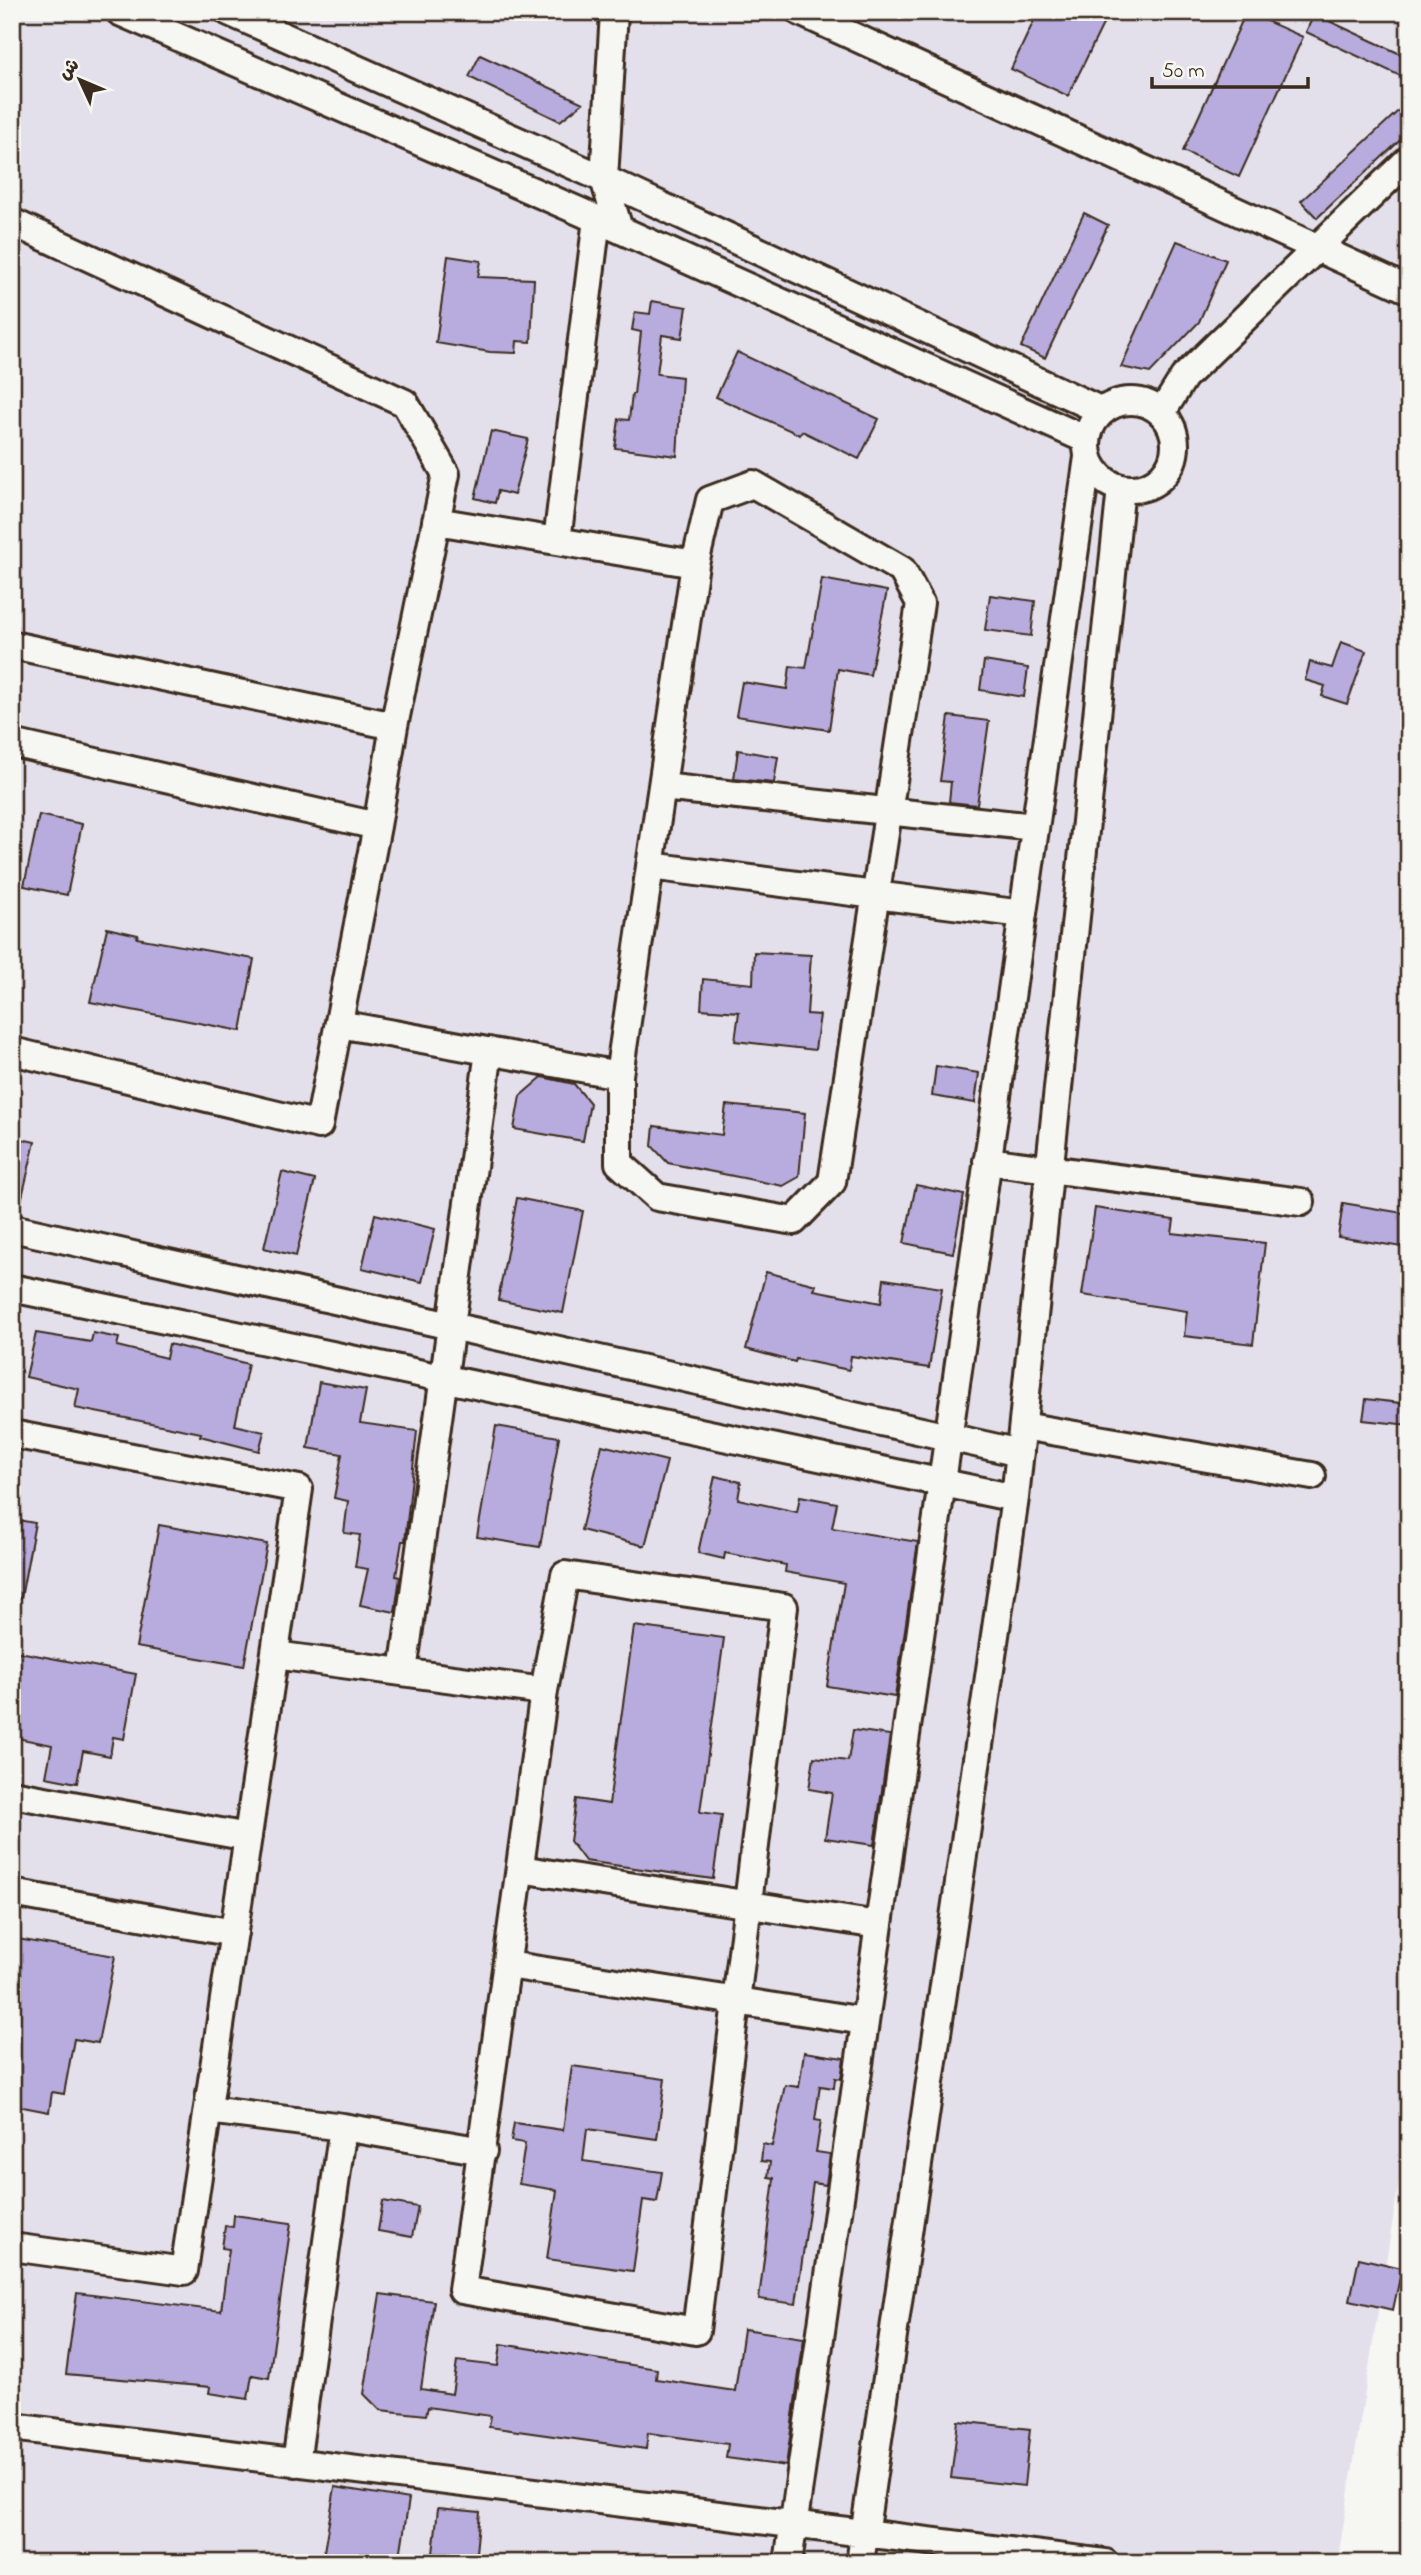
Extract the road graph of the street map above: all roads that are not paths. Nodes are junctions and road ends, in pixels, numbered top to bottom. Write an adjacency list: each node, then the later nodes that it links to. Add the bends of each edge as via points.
1 (120, 12): 7 (street)
2 (229, 12): 6 (street)
3 (614, 12): 6 (street)
4 (800, 12): 9 (street)
5 (1409, 159): 9 (street)
6 (604, 179): 7 (street); 7 (street); 11 (street)
7 (599, 220): 13 (street); 16 (street)
8 (12, 222): 15 (street, via 405,403 446,474)
9 (1317, 248): 10 (street); 12 (street, via 1184,377)
10 (1409, 290)
11 (1102, 411): 12 (street, via 1130,400); 13 (street, via 1091,425)
12 (1162, 412): 14 (street, via 1175,440 1171,463 1151,484)
13 (1088, 449): 14 (street, via 1101,476); 24 (street)
14 (1121, 488): 33 (street)
15 (436, 521): 16 (street); 19 (street)
16 (557, 541): 17 (street)
17 (695, 564): 21 (street); 22 (street, via 710,500 753,484 902,569 920,603)
18 (12, 645): 19 (street)
19 (394, 726): 23 (street)
20 (12, 743): 23 (street)
21 (662, 787): 22 (street); 25 (street)
22 (888, 811): 24 (street); 26 (street)
23 (377, 825): 28 (street)
24 (1035, 827): 27 (street)
25 (650, 866): 26 (street); 31 (street)
26 (876, 895): 27 (street); 31 (street, via 832,1182 794,1221 657,1197 619,1163)
27 (1023, 914): 32 (street)
28 (339, 1024): 29 (street, via 319,1125); 30 (street)
29 (12, 1051)
30 (489, 1051): 31 (street); 37 (street)
31 (620, 1075)
32 (987, 1161): 33 (street); 41 (street)
33 (1050, 1170): 34 (street); 39 (street)
34 (1301, 1202)
35 (12, 1228): 37 (street)
36 (12, 1288): 38 (street)
37 (449, 1325): 38 (street); 41 (street)
38 (442, 1379): 44 (street); 47 (street)
39 (1023, 1426): 42 (street); 43 (street)
40 (12, 1434): 46 (street, via 299,1489)
41 (948, 1436): 42 (street); 44 (street)
42 (1020, 1454): 45 (street)
43 (1312, 1476)
44 (941, 1485): 45 (street); 54 (street)
45 (1015, 1498): 66 (street)
46 (275, 1655): 47 (street); 50 (street)
47 (403, 1672): 48 (street)
48 (544, 1691): 51 (street); 53 (street, via 565,1575 784,1607)
49 (12, 1794): 50 (street)
50 (248, 1837): 55 (street)
51 (520, 1869): 53 (street); 56 (street)
52 (12, 1893): 55 (street)
53 (748, 1905): 54 (street); 57 (street)
54 (878, 1925): 58 (street)
55 (234, 1933): 59 (street)
56 (508, 1965): 57 (street); 61 (street)
57 (736, 2001): 58 (street); 61 (street, via 696,2331 462,2290)
58 (864, 2021): 65 (street)
59 (208, 2110): 60 (street); 62 (street, via 184,2271)
60 (342, 2127): 61 (street); 64 (street)
61 (483, 2151)
62 (12, 2247)
63 (12, 2427): 64 (street)
64 (296, 2463): 65 (street)
65 (792, 2526): 66 (street); 67 (street)
66 (864, 2534): 68 (street); 69 (street)
67 (788, 2563)
68 (860, 2563)
69 (1105, 2563)

